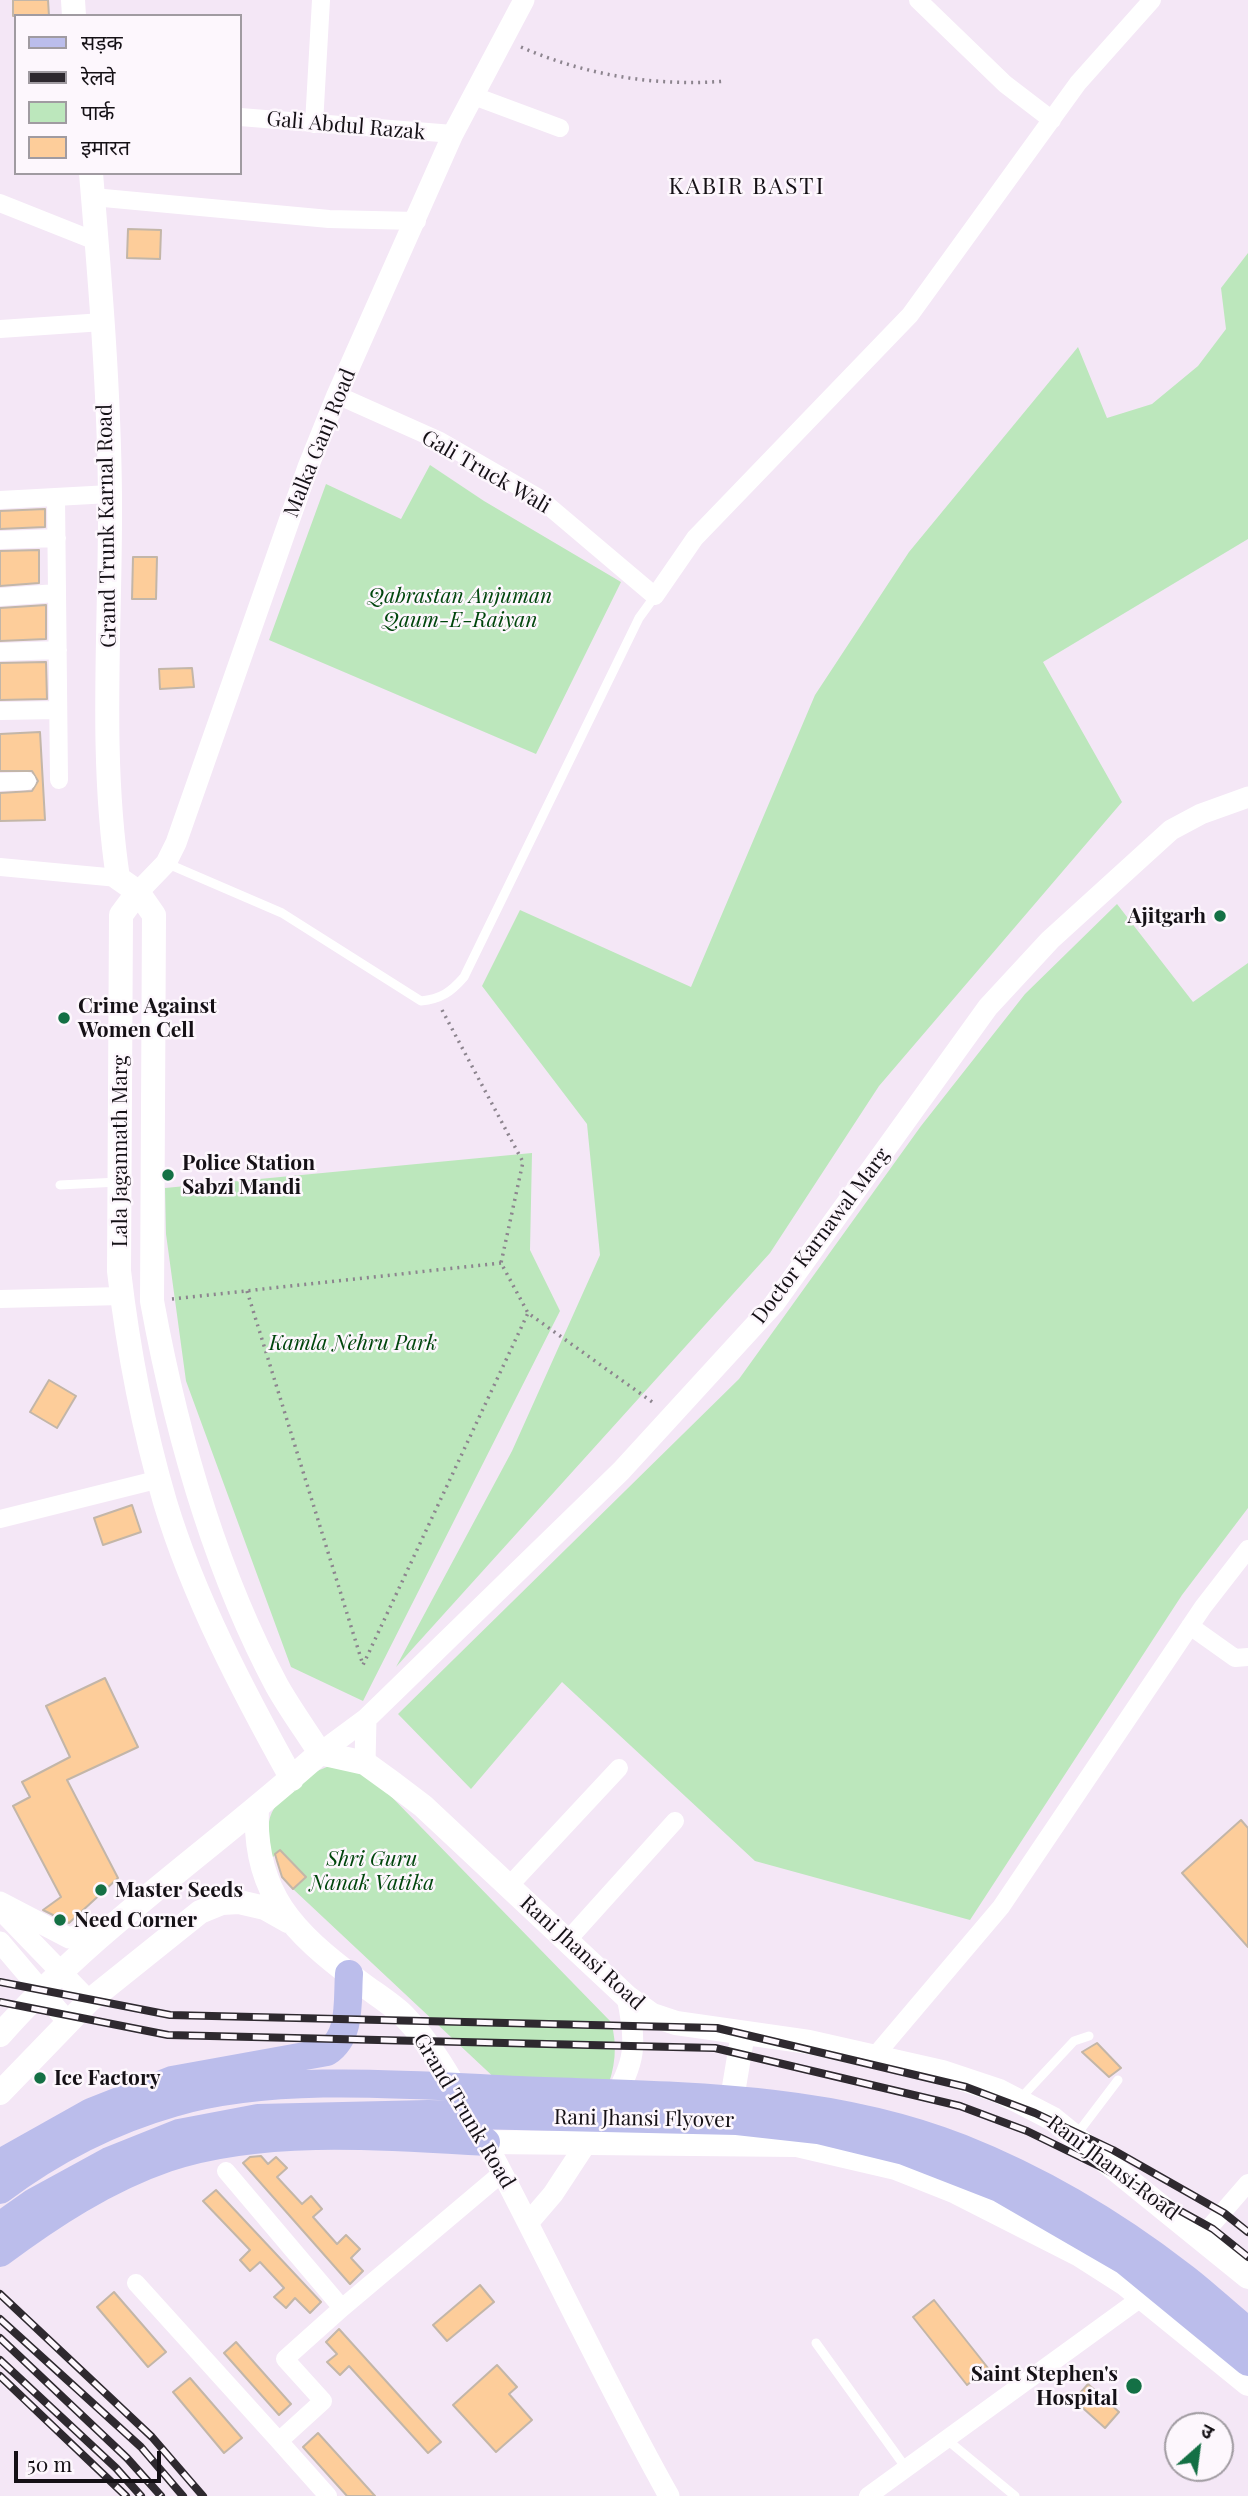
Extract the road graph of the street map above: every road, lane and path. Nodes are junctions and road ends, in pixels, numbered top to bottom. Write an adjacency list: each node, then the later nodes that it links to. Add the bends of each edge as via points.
1 (321, 0): 10 (street)
2 (524, 0): 5 (street, Malka Ganj Road)
3 (918, 0): 9 (street, via 1005,84)
4 (1152, 0): 9 (street, via 1078,83)
5 (503, 39): 6 (path, via 567,65 630,79 690,84); 7 (street, Malka Ganj Road)
6 (726, 81)
7 (474, 96): 11 (street); 12 (street, Malka Ganj Road)
8 (242, 117): 10 (street, Gali Abdul Razak)
9 (1052, 120): 26 (street, via 910,315 695,538)
10 (314, 124): 12 (street, Gali Abdul Razak)
11 (561, 128)
12 (453, 134): 15 (street, Malka Ganj Road)
13 (92, 185): 15 (street, via 329,219); 16 (main road, Grand Trunk Karnal Road)
14 (0, 203): 16 (street)
15 (417, 221): 19 (street, Malka Ganj Road)
16 (98, 242): 17 (main road, Grand Trunk Karnal Road)
17 (103, 322): 18 (street); 20 (main road, Grand Trunk Karnal Road)
18 (0, 328)
19 (337, 395): 26 (street, Gali Truck Wali, via 440,441 539,498); 36 (street, Malka Ganj Road)
20 (110, 494): 21 (street); 38 (main road, Grand Trunk Karnal Road, via 108,778 111,831)
21 (56, 498): 22 (street); 23 (street)
22 (0, 500)
23 (57, 538): 24 (street); 25 (street)
24 (0, 540)
25 (57, 593): 27 (street); 28 (street)
26 (655, 596): 39 (lane, via 639,618 464,977)
27 (0, 597)
28 (58, 650): 29 (street); 30 (street)
29 (0, 652)
30 (58, 710): 31 (street); 32 (street)
31 (0, 711)
32 (59, 780)
33 (27, 781): 34 (street)
34 (0, 782)
35 (1248, 797): 49 (street, Doctor Karnawal Marg, via 1171,830 1051,940 997,997 774,1304)
36 (166, 863): 38 (street, Malka Ganj Road); 39 (lane, via 282,913 421,1001)
37 (0, 867): 38 (street)
38 (128, 885): 40 (main road, Lala Jagannath Marg, via 121,915); 46 (main road, Lala Jagannath Marg, via 154,915)
39 (436, 999): 42 (path, via 523,1162)
40 (119, 1182): 41 (lane); 44 (main road, Lala Jagannath Marg)
41 (60, 1185)
42 (501, 1263): 43 (path); 47 (path)
43 (247, 1291): 46 (path); 47 (path, via 363,1665)
44 (122, 1296): 45 (street); 48 (main road, Lala Jagannath Marg)
45 (0, 1299)
46 (154, 1309): 48 (main road); 56 (main road, Lala Jagannath Marg, via 201,1500 234,1591 277,1686)
47 (528, 1313): 49 (path)
48 (126, 1323): 50 (main road, Lala Jagannath Marg)
49 (672, 1416): 55 (street, Doctor Karnawal Marg)
50 (160, 1479): 51 (street); 59 (main road, Lala Jagannath Marg, via 200,1592 249,1703)
51 (0, 1519)
52 (1248, 1549): 53 (street)
53 (1191, 1626): 54 (street, via 1229,1655); 78 (street, via 1001,1907)
54 (1248, 1657)
55 (366, 1719): 56 (street, Doctor Karnawal Marg); 57 (street)
56 (320, 1753): 57 (main road, Rani Jhansi Road); 59 (main road)
57 (365, 1763): 62 (main road, Rani Jhansi Road, via 423,1806)
58 (619, 1768): 62 (street)
59 (292, 1779): 60 (main road)
60 (257, 1809): 65 (main road, Grand Trunk Road, via 258,1854); 66 (main road)
61 (675, 1821): 68 (street)
62 (508, 1887): 68 (main road, Rani Jhansi Road)
63 (0, 1902): 66 (street, via 69,1938)
64 (0, 1909): 69 (street)
65 (288, 1921): 70 (main road, Grand Trunk Road); 73 (main road, via 257,1905 222,1903 200,1912)
66 (111, 1924): 69 (main road)
67 (0, 1942): 71 (street)
68 (566, 1942): 72 (main road, Rani Jhansi Road)
69 (58, 1972): 71 (main road); 73 (street)
70 (349, 1974): 83 (main road, Grand Trunk Road, via 403,2015 434,2054); 86 (main road, via 345,2026 332,2049 172,2080 91,2112)
71 (40, 1991): 74 (street); 76 (main road)
72 (626, 1997): 75 (main road, Rani Jhansi Road, via 661,2019); 84 (street, via 634,2031 632,2061)
73 (89, 2001): 74 (main road)
74 (67, 2021): 80 (main road)
75 (743, 2033): 78 (main road, Rani Jhansi Road); 85 (main road)
76 (0, 2035)
77 (1089, 2036): 81 (lane, via 1074,2041)
78 (874, 2057): 81 (main road, Rani Jhansi Road, via 942,2072)
79 (1118, 2080): 82 (lane)
80 (0, 2093)
81 (1018, 2101): 82 (main road, Rani Jhansi Road)
82 (1075, 2136): 93 (main road, Rani Jhansi Road)
83 (486, 2142): 84 (main road); 88 (street, Grand Trunk Road); 94 (main road, via 288,2138 168,2158 92,2192)
84 (587, 2144): 85 (main road); 91 (street)
85 (725, 2145): 97 (main road, via 797,2145 896,2168 1011,2218 1078,2254)
86 (0, 2163)
87 (226, 2171): 98 (street)
88 (502, 2174): 91 (street, Grand Trunk Road); 98 (street)
89 (1248, 2183): 93 (street)
90 (0, 2189): 99 (main road, Rani Jhansi Flyover, via 96,2131 174,2103 260,2086 426,2085 743,2100 822,2111 911,2132 1009,2169 1137,2243)
91 (529, 2222): 107 (street, Grand Trunk Road, via 610,2390)
92 (0, 2226): 101 (main road, Rani Jhansi Flyover, via 109,2161 178,2133 258,2118 428,2114 737,2121 818,2130 904,2151 999,2188 1125,2261)
93 (1202, 2236): 95 (main road, Rani Jhansi Road)
94 (0, 2253)
95 (1248, 2277)
96 (136, 2283): 104 (street)
97 (1141, 2298): 102 (main road); 103 (street)
98 (342, 2308): 104 (street, via 285,2359 323,2401)
99 (1248, 2331)
100 (816, 2343): 105 (lane)
101 (1248, 2362)
102 (1248, 2385)
103 (946, 2439): 105 (street); 109 (lane)
104 (279, 2441): 106 (street)
105 (906, 2468): 108 (street)
106 (328, 2496)
107 (669, 2496)
108 (868, 2496)
109 (1015, 2496)

